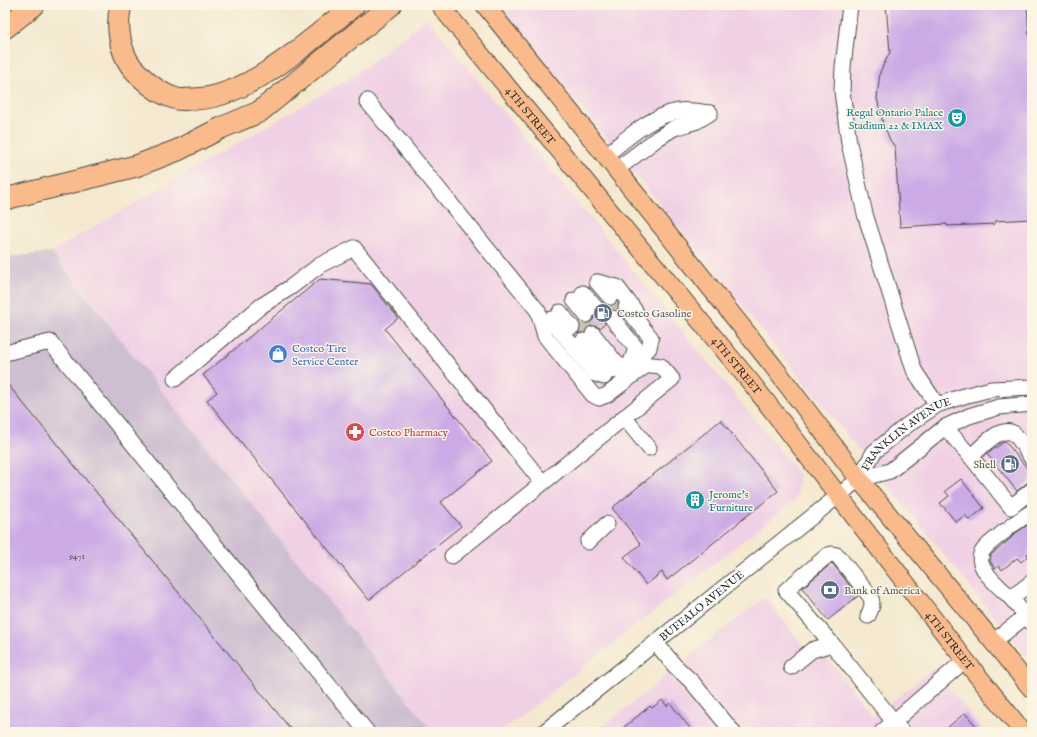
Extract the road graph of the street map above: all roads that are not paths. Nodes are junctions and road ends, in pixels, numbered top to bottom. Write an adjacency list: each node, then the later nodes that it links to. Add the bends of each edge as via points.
1 (34, 5): 8 (highway)
2 (121, 5): 3 (highway, via 118,32 131,66 149,85 163,93 178,99 202,99 226,93 261,77)
3 (354, 5)
4 (391, 5): 12 (highway, via 259,112 178,150 136,166)
5 (442, 5): 32 (main road, 4TH STREET, via 719,342)
6 (485, 5): 10 (main road)
7 (850, 5): 23 (street, via 842,91 849,143 865,214 914,370)
8 (5, 28)
9 (367, 101): 18 (street, via 538,311 545,336 593,395 599,398 607,396)
10 (604, 156): 11 (main road); 11 (street, via 646,124 662,116 680,111 710,113 697,121 674,128)
11 (616, 170): 29 (main road, via 773,366)
12 (5, 199)
13 (572, 302): 14 (street); 14 (street); 14 (street); 16 (street, via 617,286 651,330); 19 (street, via 595,374)
14 (591, 312)
15 (602, 326): 16 (street); 18 (street, via 631,352); 18 (street, via 608,371); 19 (street)
16 (651, 338): 18 (street, via 649,348)
17 (5, 353): 48 (street, via 50,342)
18 (631, 373): 19 (street); 24 (street, via 652,365 661,366 672,379)
19 (604, 377)
20 (175, 379): 30 (street, via 261,306 320,265 354,248)
21 (1032, 387): 23 (street, FRANKLIN AVENUE, via 991,389)
22 (1032, 404): 25 (street, FRANKLIN AVENUE, via 998,407)
23 (937, 405): 29 (street, FRANKLIN AVENUE, via 874,452)
24 (624, 417): 26 (street); 30 (street)
25 (945, 427): 27 (street); 29 (street, FRANKLIN AVENUE, via 890,471)
26 (649, 448)
27 (971, 457): 28 (street, via 1004,431 1014,434); 31 (street, via 1011,507)
28 (1032, 459)
29 (859, 479): 32 (street, BUFFALO AVENUE); 41 (main road)
30 (542, 482): 36 (street)
31 (1032, 490)
32 (840, 495): 42 (street, BUFFALO AVENUE); 44 (main road, 4TH STREET)
33 (1032, 514): 38 (street, via 1008,528 983,550 979,557 981,566 990,578)
34 (607, 524): 35 (street)
35 (588, 542)
36 (452, 556)
37 (1032, 582): 38 (street)
38 (1011, 598): 40 (street)
39 (868, 616): 43 (street, via 872,606 870,596 837,555 828,555 786,590)
40 (1031, 621): 41 (street)
41 (993, 642): 46 (main road)
42 (656, 643): 49 (street, BUFFALO AVENUE); 50 (street)
43 (832, 644): 45 (street, via 812,650); 47 (street)
44 (966, 660): 47 (street); 52 (main road, 4TH STREET)
45 (791, 667)
46 (1032, 690)
47 (898, 727): 51 (street)
48 (367, 732)
49 (544, 732)
50 (733, 732)
51 (882, 732)
52 (1023, 732)

